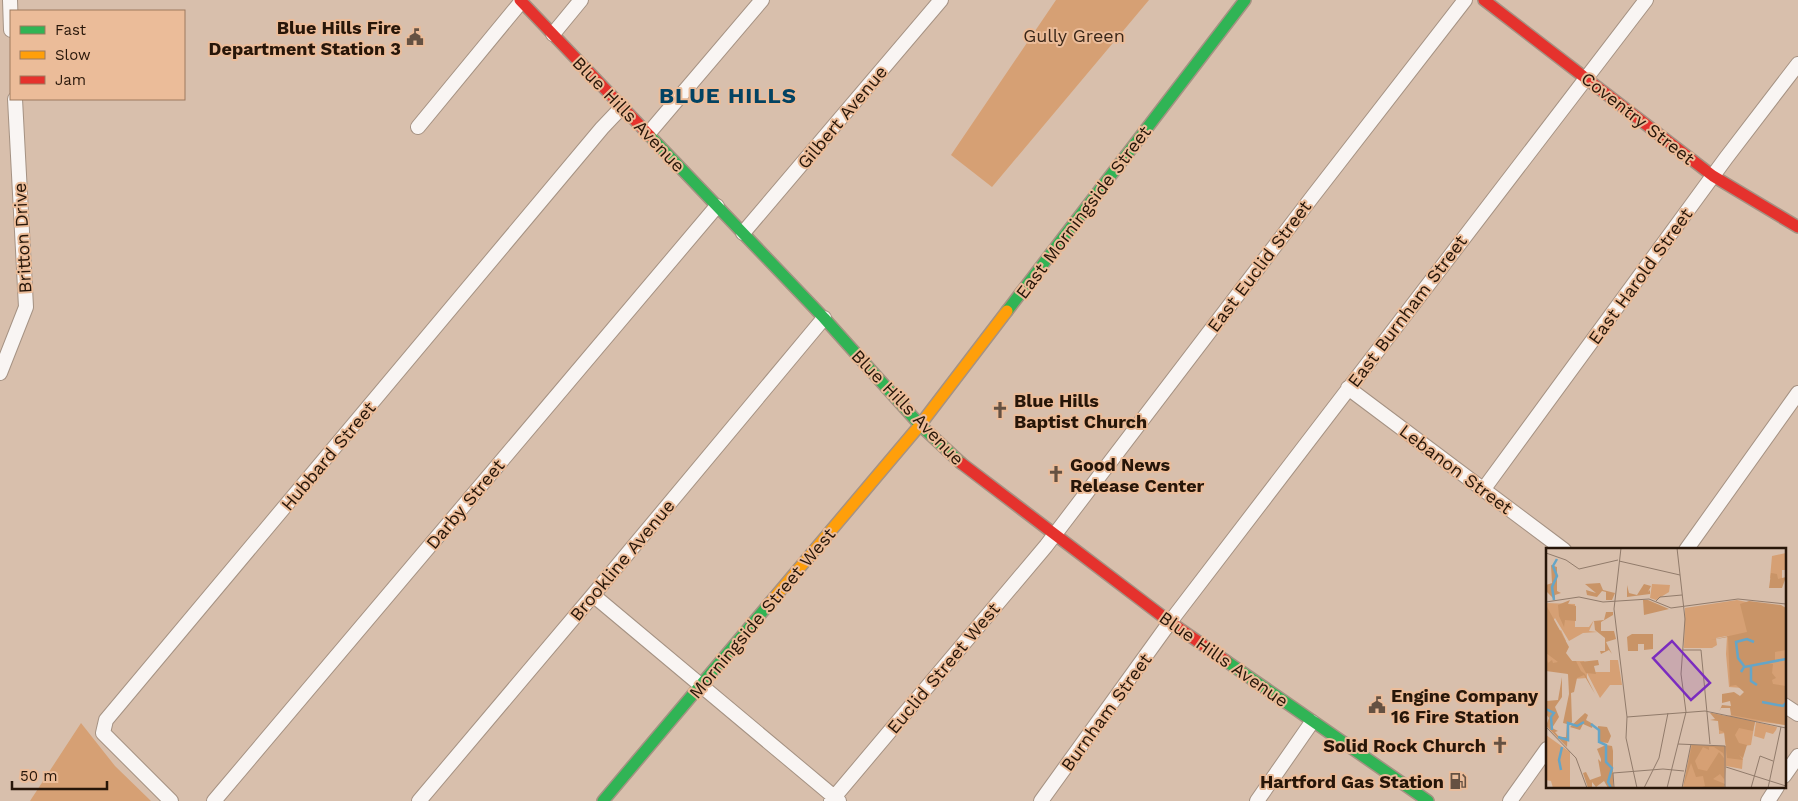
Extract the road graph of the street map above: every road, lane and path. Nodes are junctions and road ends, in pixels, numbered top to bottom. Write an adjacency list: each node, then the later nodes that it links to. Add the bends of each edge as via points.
1 (582, 0): 9 (street)
2 (762, 0): 15 (street)
3 (941, 0): 19 (street, Gilbert Avenue)
4 (1245, 0): 24 (street, East Morningside Street)
5 (1465, 0): 26 (street, East Euclid Street)
6 (1484, 0): 11 (street, Coventry Street)
7 (1646, 0): 11 (street, East Burnham Street)
8 (521, 1): 9 (street, Blue Hills Avenue); 14 (street)
9 (552, 34): 13 (street, Blue Hills Avenue)
10 (1798, 64): 16 (street, East Harold Street)
11 (1586, 78): 16 (street, Coventry Street); 22 (street, East Burnham Street)
12 (15, 100): 21 (street, Britton Drive, via 26,307)
13 (622, 108): 15 (street, Blue Hills Avenue); 40 (street, Hubbard Street, via 106,720 103,733)
14 (418, 127)
15 (648, 134): 17 (street, Blue Hills Avenue)
16 (1713, 176): 18 (street, Coventry Street); 25 (street, East Harold Street)
17 (717, 206): 19 (street, Blue Hills Avenue); 41 (street, Darby Street)
18 (1798, 227)
19 (743, 233): 20 (street, Blue Hills Avenue)
20 (824, 318): 24 (street, Blue Hills Avenue); 29 (street, Brookline Avenue)
21 (0, 373)
22 (1348, 388): 25 (street, Lebanon Street); 30 (street, East Burnham Street)
23 (1798, 393): 28 (street)
24 (920, 425): 26 (street, Blue Hills Avenue, via 963,465); 31 (street, Morningside Street West)
25 (1483, 490): 27 (street, Lebanon Street)
26 (1055, 534): 30 (street, Blue Hills Avenue); 39 (street, Euclid Street West)
27 (1561, 548)
28 (1687, 548)
29 (593, 595): 31 (street); 42 (street, Brookline Avenue)
30 (1170, 622): 34 (street, Blue Hills Avenue); 44 (street, Burnham Street)
31 (701, 685): 39 (street); 43 (street, Morningside Street West)
32 (1786, 706): 33 (street)
33 (1798, 714)
34 (1312, 722): 45 (street); 46 (street, Blue Hills Avenue)
35 (1546, 749): 47 (street)
36 (1798, 756): 37 (street)
37 (1786, 773)
38 (1776, 788): 48 (street)
39 (835, 800)
40 (171, 801)
41 (214, 801)
42 (419, 801)
43 (603, 801)
44 (1041, 801)
45 (1257, 801)
46 (1428, 801)
47 (1510, 801)
48 (1768, 801)

